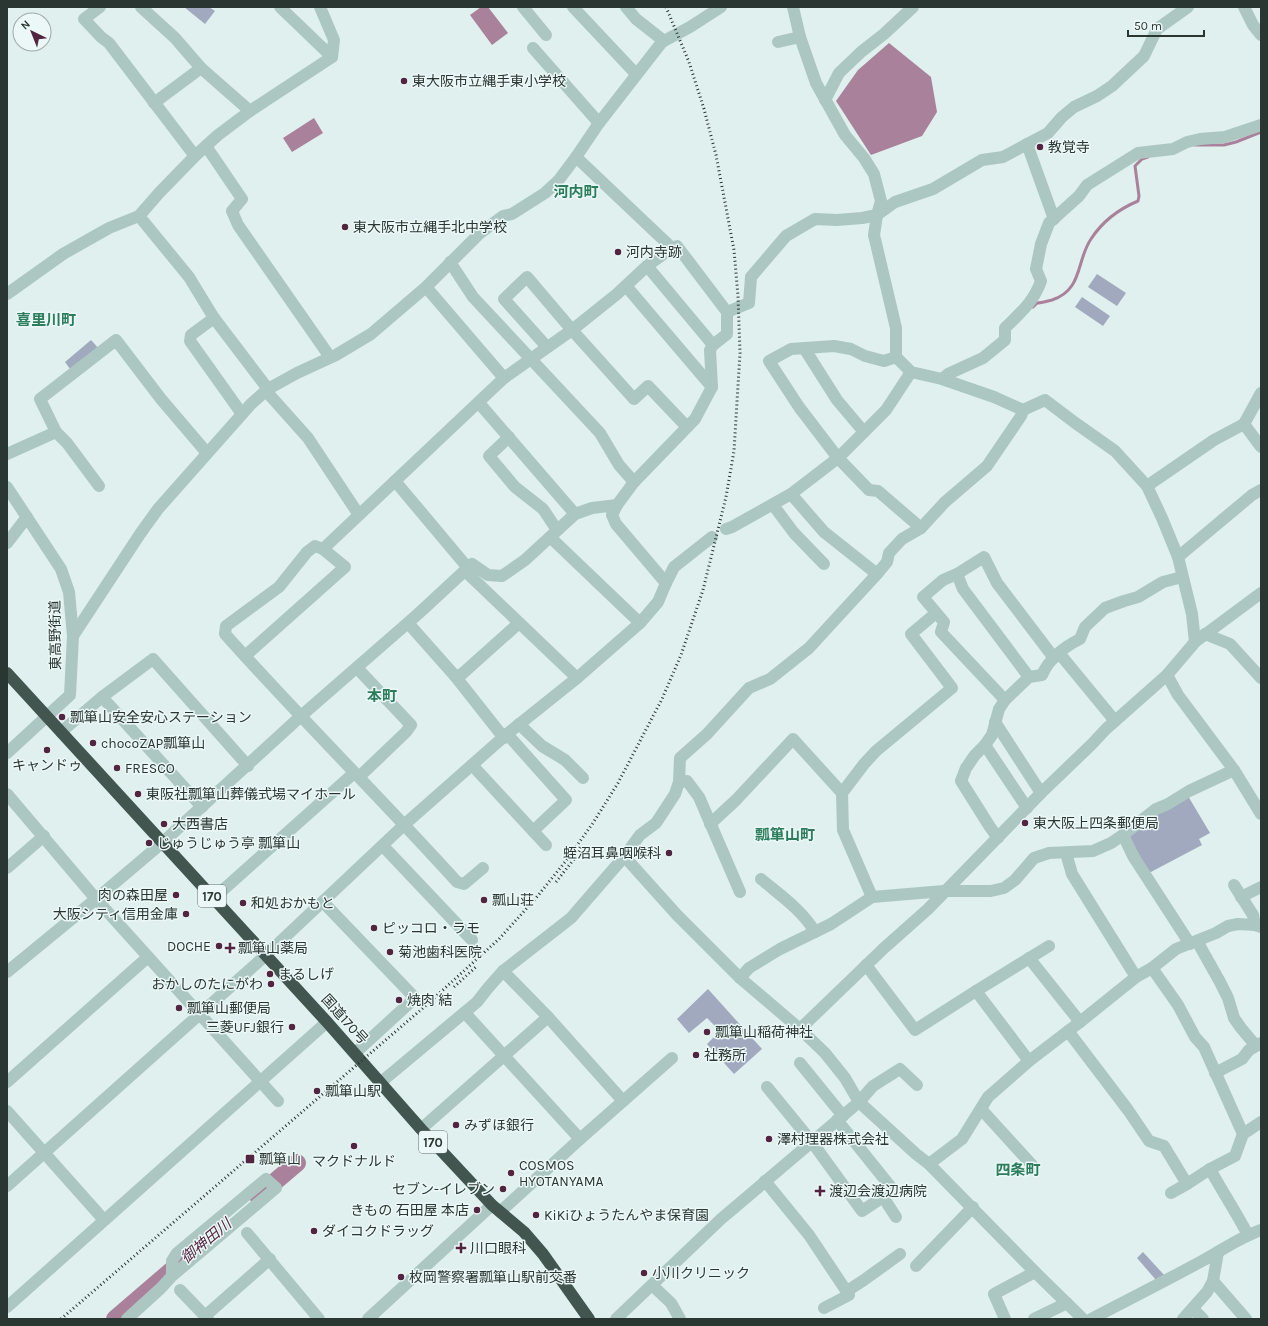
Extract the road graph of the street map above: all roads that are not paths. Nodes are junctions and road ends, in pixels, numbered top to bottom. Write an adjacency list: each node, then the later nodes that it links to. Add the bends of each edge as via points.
1 (100, 7): 23 (street, via 84,19 109,42)
2 (141, 7): 20 (street, via 175,38)
3 (280, 7): 19 (street)
4 (320, 7): 19 (street, via 334,40)
5 (523, 7): 13 (street)
6 (573, 7): 21 (street)
7 (626, 7): 16 (street, via 636,19)
8 (793, 7): 15 (street)
9 (913, 7): 22 (street, via 839,73)
10 (1188, 7): 27 (street, via 1157,29 1144,56 1112,86 1074,107 1048,132)
11 (1244, 7): 14 (street)
12 (717, 8): 16 (street, via 692,26)
13 (546, 35)
14 (1261, 35)
15 (800, 37): 17 (street); 22 (street, via 816,84)
16 (664, 41): 21 (street)
17 (778, 42)
18 (533, 48): 25 (street)
19 (332, 57): 24 (street)
20 (201, 68): 23 (street); 24 (street)
21 (636, 74): 25 (street)
22 (825, 100): 31 (street, via 845,135 874,174 882,201)
23 (154, 103): 29 (street)
24 (250, 111): 28 (street)
25 (599, 123): 30 (street)
26 (1260, 124): 33 (street, via 1225,137 1200,139 1173,149 1138,153 1087,185)
27 (1027, 144): 31 (street, via 1002,157 982,160 933,189 895,202); 33 (street)
28 (206, 146): 29 (street); 47 (street, via 242,199 232,211 238,225)
29 (195, 156): 32 (street)
30 (576, 157): 34 (street); 35 (street, via 558,181 545,193 512,214 503,216 479,234)
31 (877, 215): 40 (street, via 837,220 815,219 786,236 751,277 748,303); 46 (street, via 874,235 896,328)
32 (139, 216): 39 (street, via 109,228 63,254); 41 (street, via 189,277)
33 (1054, 219): 51 (street, via 1041,244 1036,269 1041,281 1036,294 1030,304 1005,328 1005,340 983,358)
34 (672, 248): 36 (street); 40 (street, via 677,246)
35 (450, 262): 38 (street); 48 (street, via 474,297)
36 (647, 266): 37 (street); 43 (street)
37 (626, 286): 42 (street); 52 (street)
38 (426, 287): 47 (street, via 371,334); 50 (street)
39 (8, 293)
40 (727, 312): 43 (street, via 727,334)
41 (214, 318): 53 (street); 57 (street, via 191,335 190,341)
42 (572, 330): 44 (street); 44 (street, via 527,277 504,299); 59 (street, via 634,399 648,386)
43 (713, 345): 52 (street, via 710,350)
44 (547, 347): 48 (street)
45 (804, 348): 46 (street, via 834,346 851,349 884,361); 61 (street, via 837,400); 66 (street, via 792,349 769,361 799,407)
46 (896, 357): 49 (street)
47 (330, 358): 53 (street)
48 (531, 359): 50 (street); 68 (street, via 600,433 619,465)
49 (911, 372): 51 (street); 61 (street, via 886,410)
50 (504, 378): 55 (street)
51 (942, 379): 56 (street)
52 (712, 387): 59 (street)
53 (267, 390): 57 (street); 77 (street, via 308,438)
54 (1261, 393): 58 (street)
55 (478, 403): 62 (street); 67 (street)
56 (1023, 410): 70 (street, via 1045,400 1115,452); 79 (street, via 987,466 945,502)
57 (242, 414): 64 (street)
58 (1244, 424): 63 (street); 70 (street, via 1214,440)
59 (687, 427): 68 (street)
60 (56, 432): 64 (street, via 40,400 116,340); 65 (street); 69 (street)
61 (864, 432): 66 (street)
62 (509, 437): 76 (street); 81 (street, via 489,456 515,487 543,509)
63 (1261, 447)
64 (207, 453): 98 (street, via 158,509)
65 (7, 454)
66 (838, 458): 73 (street); 79 (street, via 870,490 878,491)
67 (394, 481): 77 (street); 87 (street)
68 (634, 482): 74 (street)
69 (99, 486)
70 (1147, 486): 85 (street)
71 (7, 487): 78 (street, 東高野街道)
72 (1261, 490): 85 (street)
73 (791, 494): 75 (street); 88 (street, via 824,532)
74 (617, 505): 76 (street, via 592,508); 91 (street, via 612,515 616,524)
75 (772, 505): 80 (street); 86 (street)
76 (575, 514): 81 (street)
77 (359, 515): 84 (street)
78 (27, 517): 83 (street); 98 (street, 東高野街道, via 61,569 69,592)
79 (920, 528): 88 (street, via 902,539 889,553 887,562)
80 (726, 529)
81 (553, 533): 87 (street, via 502,576 488,575 472,564); 96 (street)
82 (712, 537): 91 (street, via 674,567)
83 (7, 543)
84 (323, 549): 100 (street, via 345,567); 100 (street, via 315,546 279,587 226,626 224,634)
85 (1178, 557): 90 (street)
86 (824, 564)
87 (466, 570): 94 (street); 95 (street)
88 (877, 574): 125 (street, via 809,648 770,679 749,688 707,734 680,758)
89 (957, 574): 93 (street, via 943,580 923,597); 101 (street, via 984,557 997,583); 106 (street, via 963,589)
90 (1182, 577): 99 (street, via 1192,614); 101 (street, via 1162,582 1138,597 1105,608 1085,626 1080,639 1067,645)
91 (666, 583): 96 (street, via 658,602)
92 (1261, 593): 97 (street)
93 (936, 613): 110 (street, via 944,622 940,632); 126 (street, via 911,634 952,688 876,750)
94 (408, 623): 102 (street); 105 (street)
95 (519, 623): 105 (street, via 462,674); 107 (street)
96 (640, 623): 107 (street)
97 (1205, 634): 99 (street); 108 (street, via 1230,644)
98 (73, 636): 112 (street, 東高野街道, via 70,695)
99 (1195, 642): 104 (street)
100 (245, 656): 111 (street)
101 (1056, 656): 106 (street, via 1046,666 1042,675); 113 (street)
102 (358, 668): 111 (street); 123 (street, via 411,725)
103 (7, 673): 112 (highway, 国道170号 / 170)
104 (1167, 675): 113 (street); 122 (street, via 1178,695)
105 (455, 676): 117 (street)
106 (1029, 677): 110 (street)
107 (578, 678): 115 (street)
108 (1261, 678)
109 (102, 697): 116 (street); 121 (street, via 153,659); 129 (street)
110 (1005, 700): 114 (street)
111 (301, 716): 121 (street); 123 (street)
112 (46, 717): 116 (highway, 国道170号 / 170); 119 (street, 東高野街道)
113 (1115, 721): 127 (street)
114 (995, 722): 118 (street, via 992,735); 127 (street)
115 (519, 724): 117 (street); 124 (street, via 542,746 565,760)
116 (61, 732): 138 (highway, 国道170号 / 170)
117 (505, 736): 120 (street); 134 (street, via 566,800)
118 (985, 745): 130 (street); 137 (street, via 966,768 961,781)
119 (7, 753)
120 (472, 765): 132 (street); 134 (street)
121 (248, 766): 129 (street)
122 (1234, 770): 131 (street); 135 (street, via 1156,809)
123 (357, 775): 132 (street); 152 (street)
124 (583, 778)
125 (679, 782): 133 (street, via 687,781 690,784 699,797); 142 (street, via 675,794 656,823 640,835)
126 (842, 793): 133 (street, via 793,739); 150 (street, via 843,830)
127 (1041, 793): 130 (street)
128 (7, 794): 136 (street)
129 (202, 807): 138 (street)
130 (1027, 808): 137 (street)
131 (1261, 814)
132 (405, 824): 140 (street); 144 (street, via 457,882 464,884)
133 (710, 824): 149 (street)
134 (533, 832): 139 (street)
135 (1123, 835): 141 (street, via 1093,851); 158 (street, via 1133,856)
136 (44, 836): 143 (street); 153 (street)
137 (998, 838): 148 (street)
138 (162, 843): 152 (highway, 国道170号 / 170); 153 (street)
139 (546, 845)
140 (383, 846): 154 (street); 157 (street)
141 (1066, 853): 148 (street, via 1049,853 1034,858 1015,880 1004,888 991,891); 167 (street, via 1072,874)
142 (624, 856): 165 (street, via 571,918); 168 (street)
143 (7, 868)
144 (483, 868)
145 (761, 879): 156 (street, via 795,908)
146 (1234, 885): 151 (street)
147 (1261, 887): 151 (street)
148 (944, 891): 150 (street); 163 (street, via 928,909)
149 (740, 892)
150 (872, 897): 156 (street)
151 (1241, 897): 155 (street)
152 (214, 898): 160 (highway, 国道170号 / 170)
153 (96, 899): 161 (street); 166 (street)
154 (323, 902): 160 (street); 178 (street, via 415,998)
155 (1258, 926): 158 (street, via 1228,926)
156 (815, 932): 168 (street, via 749,968)
157 (472, 940)
158 (1194, 942): 164 (street, via 1176,949); 177 (street, via 1220,982 1234,1018)
159 (1049, 946): 162 (street)
160 (266, 956): 171 (street); 173 (highway, 国道170号 / 170)
161 (148, 957): 171 (street); 184 (street)
162 (1029, 958): 169 (street); 174 (street)
163 (866, 965): 169 (street, via 915,1030); 175 (street)
164 (1152, 968): 167 (street); 183 (street, via 1178,1005 1195,1038 1204,1047)
165 (503, 970): 170 (street); 172 (street)
166 (7, 972)
167 (1136, 977): 174 (street)
168 (740, 978): 175 (street)
169 (976, 991): 181 (street)
170 (465, 1013): 179 (street); 186 (street)
171 (200, 1014): 185 (street); 200 (street)
172 (548, 1017): 179 (street); 190 (street)
173 (327, 1022): 178 (highway, 国道170号 / 170); 185 (street)
174 (1080, 1022): 176 (street)
175 (800, 1029): 191 (street, via 825,1053 845,1078)
176 (1068, 1031): 181 (street); 206 (street, via 1149,1141 1164,1146)
177 (1259, 1044): 183 (street, via 1249,1050 1242,1059)
178 (355, 1053): 186 (highway, 国道170号 / 170)
179 (504, 1056): 196 (street); 198 (street)
180 (672, 1058): 190 (street)
181 (1029, 1061): 192 (street, via 988,1098)
182 (800, 1063): 194 (street)
183 (1215, 1072): 197 (street)
184 (7, 1082)
185 (262, 1082): 189 (street); 213 (street)
186 (380, 1083): 196 (highway, 国道170号 / 170)
187 (917, 1085): 191 (street, via 900,1069 873,1086)
188 (768, 1088): 199 (street)
189 (278, 1101)
190 (623, 1101): 198 (street)
191 (859, 1102): 194 (street); 201 (street)
192 (982, 1109): 201 (street, via 962,1138); 202 (street)
193 (7, 1111): 200 (street)
194 (840, 1118): 199 (street); 209 (street, via 890,1186)
195 (1261, 1122): 197 (street)
196 (421, 1129): 210 (highway, 国道170号 / 170)
197 (1243, 1134): 203 (street, via 1235,1156)
198 (580, 1139): 210 (street)
199 (812, 1142): 204 (street); 209 (street, via 862,1211)
200 (44, 1153): 207 (street); 213 (street)
201 (929, 1164): 211 (street)
202 (1034, 1166)
203 (1210, 1169): 206 (street); 216 (street)
204 (765, 1182): 223 (street, via 721,1219); 225 (street, via 809,1235)
205 (271, 1183): 231 (street, via 276,1188 172,1270 161,1288)
206 (1186, 1184): 208 (street)
207 (7, 1186)
208 (1171, 1193)
209 (883, 1197): 212 (street)
210 (502, 1207): 233 (street); 234 (highway, 国道170号 / 170, via 543,1254)
211 (973, 1208): 220 (street); 221 (street)
212 (896, 1217)
213 (104, 1220): 227 (street)
214 (1261, 1230): 216 (street)
215 (247, 1233): 219 (street)
216 (1248, 1235): 217 (street)
217 (1218, 1252): 222 (street); 240 (street)
218 (900, 1254): 225 (street)
219 (270, 1259): 230 (street); 232 (street)
220 (916, 1266)
221 (1035, 1272): 226 (street); 237 (street, via 994,1294)
222 (1213, 1281): 229 (street); 243 (street)
223 (652, 1285): 235 (street); 236 (street, via 671,1303)
224 (180, 1290): 230 (street)
225 (846, 1291): 228 (street, via 849,1295)
226 (1067, 1303): 238 (street); 239 (street)
227 (7, 1307)
228 (824, 1308)
229 (1193, 1309): 241 (street); 242 (street)
230 (206, 1318)
231 (127, 1319)
232 (320, 1319)
233 (368, 1319)
234 (589, 1319)
235 (616, 1319)
236 (680, 1319)
237 (1005, 1319)
238 (1034, 1319)
239 (1083, 1319)
240 (1091, 1319)
241 (1183, 1319)
242 (1203, 1319)
243 (1246, 1319)

